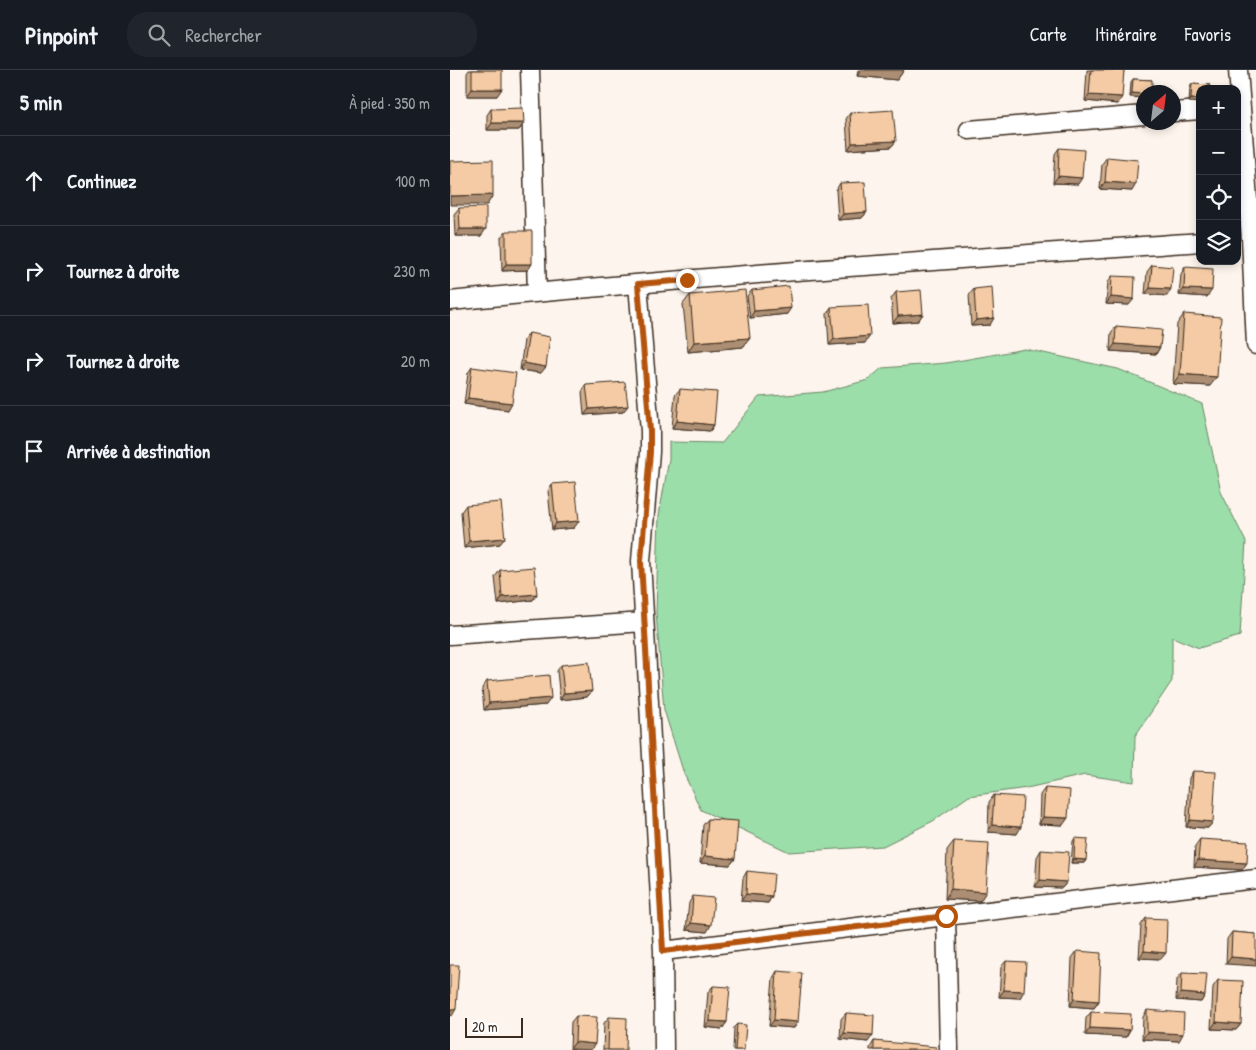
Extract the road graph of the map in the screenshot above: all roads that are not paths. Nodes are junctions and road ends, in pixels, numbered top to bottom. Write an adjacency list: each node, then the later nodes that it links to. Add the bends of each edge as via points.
1 (530, 70): 11 (street)
2 (1238, 70): 3 (street)
3 (1245, 106): 8 (street)
4 (1196, 110): 5 (street)
5 (1181, 111)
6 (1136, 116): 7 (street)
7 (969, 130)
8 (1248, 238): 13 (street)
9 (1196, 242): 10 (street)
10 (638, 284): 11 (street); 14 (street, via 650,431 641,561)
11 (537, 292): 12 (street)
12 (450, 301)
13 (1256, 345)
14 (644, 622): 15 (street); 18 (street)
15 (450, 635)
16 (1256, 879): 17 (street)
17 (946, 916): 18 (street); 20 (street)
18 (663, 951): 19 (street)
19 (664, 1050)
20 (949, 1050)

